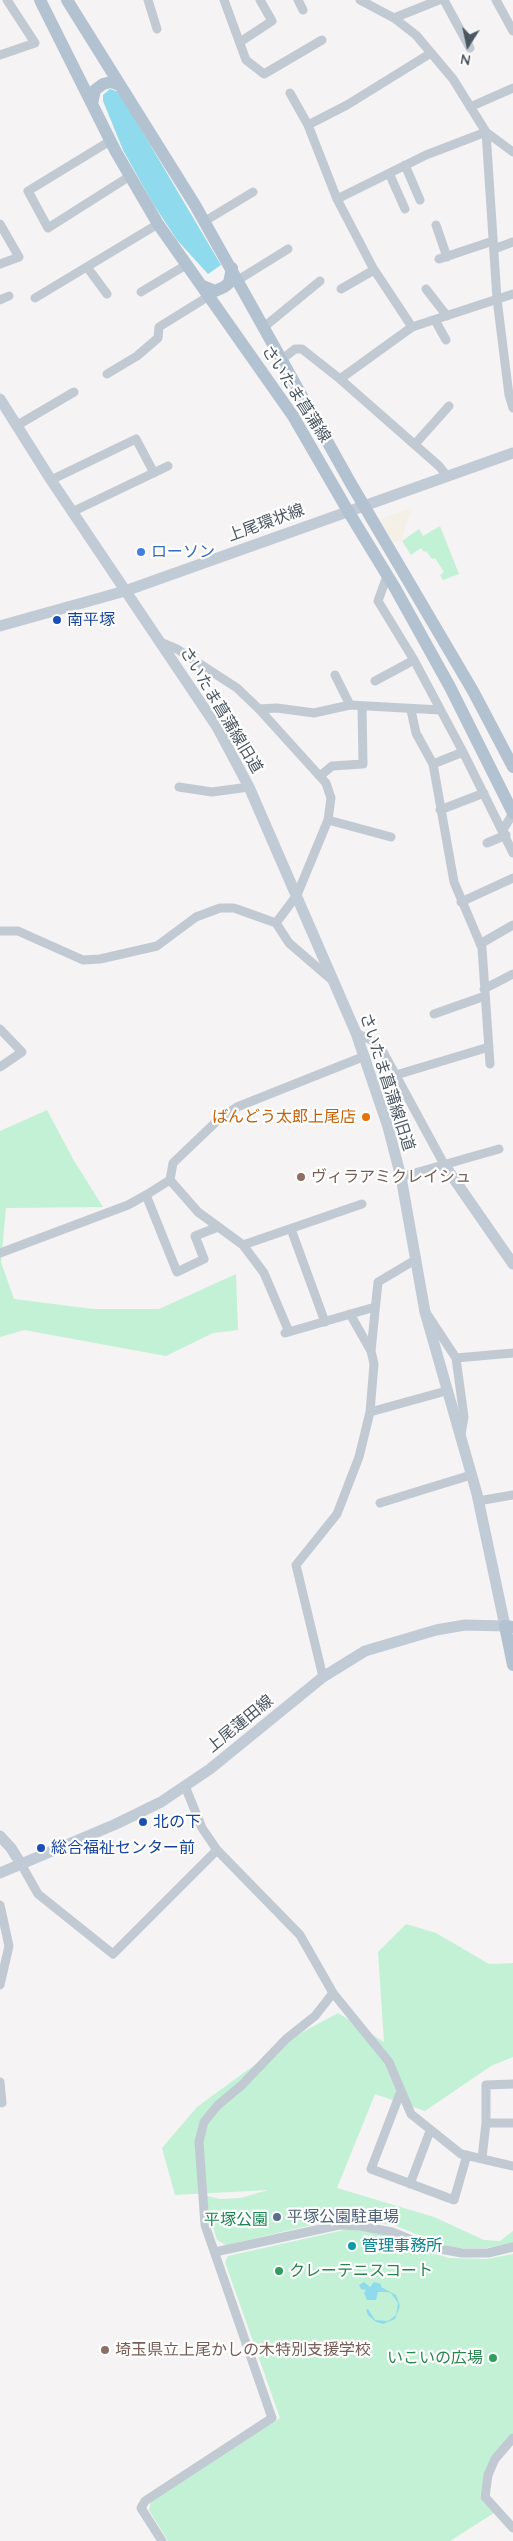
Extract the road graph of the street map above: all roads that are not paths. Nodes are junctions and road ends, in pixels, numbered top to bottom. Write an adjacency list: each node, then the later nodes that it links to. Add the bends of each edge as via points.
1 (7, 0): 20 (street, via 35,43)
2 (40, 0): 24 (main road, さいたま菖蒲線)
3 (67, 0): 21 (main road, さいたま菖蒲線)
4 (148, 0): 14 (street)
5 (224, 0): 17 (street)
6 (260, 0): 17 (street, via 272,21)
7 (298, 0): 12 (street)
8 (360, 0): 13 (street)
9 (439, 0): 13 (street)
10 (444, 0): 18 (street)
11 (496, 0): 15 (street)
12 (303, 10)
13 (394, 18): 19 (street)
14 (157, 29)
15 (513, 31)
16 (322, 40): 17 (street, via 264,74 246,60)
17 (240, 42)
18 (470, 48)
19 (431, 53): 25 (street, via 453,79); 26 (street)
20 (0, 55)
21 (120, 85): 24 (main road, via 102,84 95,90); 37 (main road, さいたま菖蒲線)
22 (513, 88): 25 (street)
23 (290, 93): 26 (street)
24 (92, 104): 28 (main road, さいたま菖蒲線)
25 (470, 107): 27 (street)
26 (308, 125): 34 (street)
27 (486, 132): 29 (street); 30 (street); 42 (street)
28 (110, 141): 32 (main road, さいたま菖蒲線); 32 (street, via 28,191 48,228)
29 (513, 152)
30 (405, 165): 31 (street); 35 (street)
31 (389, 173): 34 (street); 36 (street)
32 (130, 176): 39 (main road, さいたま菖蒲線)
33 (253, 192): 37 (street)
34 (337, 199): 48 (street)
35 (420, 200)
36 (405, 209)
37 (204, 221): 47 (main road, さいたま菖蒲線)
38 (0, 224): 44 (street, via 19,256)
39 (158, 224): 45 (main road, さいたま菖蒲線); 46 (street)
40 (436, 225): 42 (street, via 443,258)
41 (513, 242): 42 (street)
42 (493, 245): 59 (street)
43 (288, 249): 49 (street)
44 (0, 264)
45 (186, 264): 53 (main road, さいたま菖蒲線); 54 (street)
46 (87, 267): 55 (street); 58 (street)
47 (232, 268): 49 (main road, さいたま菖蒲線); 53 (main road, via 229,282 220,290)
48 (374, 270): 51 (street); 64 (street)
49 (238, 280): 63 (main road, さいたま菖蒲線)
50 (320, 281): 63 (street)
51 (342, 289)
52 (426, 289): 61 (street)
53 (206, 291): 67 (street, via 159,327 158,338 138,356); 82 (main road, さいたま菖蒲線, via 299,424)
54 (141, 292)
55 (107, 294)
56 (513, 294): 59 (street)
57 (9, 296): 60 (street)
58 (35, 298)
59 (497, 299): 61 (street); 69 (street)
60 (0, 300)
61 (447, 316): 62 (street)
62 (435, 320): 64 (street); 65 (street)
63 (264, 327): 66 (main road, さいたま菖蒲線)
64 (412, 327): 68 (street)
65 (446, 340)
66 (280, 360): 68 (street, via 295,349 302,349); 81 (main road, さいたま菖蒲線)
67 (107, 374)
68 (340, 379): 75 (street)
69 (511, 389): 73 (street)
70 (74, 392): 74 (street)
71 (0, 399): 74 (street, さいたま菖蒲線旧道)
72 (449, 406): 75 (street)
73 (513, 408)
74 (16, 426): 80 (street, さいたま菖蒲線旧道)
75 (414, 444): 79 (street)
76 (513, 453): 79 (street, 上尾環状線)
77 (168, 466): 78 (street)
78 (154, 473): 80 (street, via 136,439); 83 (street)
79 (447, 476): 81 (street, 上尾環状線)
80 (51, 480): 83 (street, さいたま菖蒲線旧道)
81 (364, 506): 82 (street, 上尾環状線); 93 (main road, さいたま菖蒲線)
82 (348, 511): 84 (main road, さいたま菖蒲線); 85 (street, 上尾環状線)
83 (72, 512): 85 (street, さいたま菖蒲線旧道)
84 (387, 576): 88 (street, via 378,601); 97 (main road, さいたま菖蒲線)
85 (125, 591): 86 (street, 上尾環状線); 87 (street, さいたま菖蒲線旧道)
86 (0, 626)
87 (160, 642): 94 (street, via 177,648 237,688); 105 (street, さいたま菖蒲線旧道, via 217,727)
88 (414, 660): 90 (street); 96 (street)
89 (335, 674): 91 (street)
90 (375, 681)
91 (350, 705): 92 (street); 94 (street, via 314,713 277,708)
92 (362, 706): 95 (street); 103 (street, via 364,764 332,766)
93 (482, 707): 97 (main road, via 476,717); 98 (main road, さいたま菖蒲線)
94 (259, 710): 103 (street)
95 (411, 710): 96 (street); 101 (street, via 416,733)
96 (440, 710): 100 (street)
97 (466, 716): 99 (main road, さいたま菖蒲線)
98 (490, 724): 99 (main road, via 482,720 477,722); 102 (main road, さいたま菖蒲線)
99 (474, 733): 108 (main road, さいたま菖蒲線)
100 (463, 752): 101 (street); 106 (street)
101 (432, 764): 107 (street)
102 (513, 767)
103 (320, 776): 109 (street, via 331,798)
104 (179, 787): 105 (street, via 212,792)
105 (249, 788): 115 (street, さいたま菖蒲線旧道)
106 (484, 793): 107 (street); 110 (street)
107 (440, 810): 116 (street)
108 (513, 813): 110 (street)
109 (328, 820): 111 (street); 115 (street)
110 (504, 833): 112 (street); 113 (street)
111 (391, 837)
112 (487, 843)
113 (513, 853)
114 (513, 878): 116 (street)
115 (297, 895): 117 (street); 122 (street, さいたま菖蒲線旧道)
116 (461, 902): 120 (street)
117 (276, 923): 119 (street, via 234,908 220,908 196,917 157,946 83,960 18,931); 122 (street, via 289,943)
118 (513, 925): 120 (street)
119 (0, 932)
120 (480, 944): 123 (street)
121 (513, 974): 123 (street)
122 (334, 981): 126 (street, さいたま菖蒲線旧道)
123 (484, 993): 124 (street); 127 (street)
124 (434, 1014)
125 (0, 1029): 130 (street, via 22,1052)
126 (356, 1033): 128 (street, さいたま菖蒲線旧道); 131 (street, via 373,1041 382,1050)
127 (489, 1047): 129 (street); 131 (street)
128 (365, 1056): 134 (street, さいたま菖蒲線旧道); 135 (street, via 236,1107 173,1163)
129 (490, 1064)
130 (0, 1067)
131 (396, 1075): 133 (street)
132 (499, 1149): 133 (street)
133 (445, 1166): 134 (street); 143 (street)
134 (401, 1177): 142 (street, さいたま菖蒲線旧道)
135 (170, 1180): 136 (street); 138 (street, via 198,1212)
136 (146, 1195): 138 (street, via 177,1272 204,1259 195,1236); 141 (street, via 128,1205)
137 (362, 1204): 139 (street)
138 (218, 1227): 140 (street)
139 (291, 1229): 140 (street); 147 (street)
140 (243, 1245): 147 (street, via 264,1273 287,1333)
141 (0, 1253)
142 (415, 1260): 144 (street, via 378,1282); 145 (street, さいたま菖蒲線旧道)
143 (513, 1264)
144 (375, 1307): 146 (street); 148 (street)
145 (425, 1312): 150 (street); 151 (street, さいたま菖蒲線旧道)
146 (350, 1314): 147 (street); 148 (street)
147 (325, 1322)
148 (371, 1351): 152 (street, via 374,1364)
149 (513, 1353): 150 (street)
150 (456, 1358): 153 (street, via 464,1417)
151 (446, 1391): 152 (street); 153 (street, さいたま菖蒲線旧道)
152 (370, 1412): 160 (street, via 359,1457 336,1514 296,1566)
153 (460, 1436): 154 (street, さいたま菖蒲線旧道)
154 (471, 1474): 156 (street, さいたま菖蒲線旧道); 157 (street)
155 (513, 1495): 156 (street)
156 (478, 1501): 158 (street, さいたま菖蒲線旧道)
157 (380, 1503)
158 (509, 1627): 159 (main road); 160 (street, 上尾蓮田線, via 465,1626 408,1637 365,1651)
159 (513, 1665)
160 (323, 1677): 161 (street, 上尾蓮田線)
161 (185, 1786): 163 (street, via 202,1828); 164 (street, 上尾蓮田線, via 138,1814)
162 (0, 1836): 164 (street)
163 (217, 1850): 164 (street, via 113,1954 38,1894); 168 (street, via 300,1936)
164 (21, 1864): 165 (street, 上尾蓮田線)
165 (0, 1873)
166 (0, 1904): 167 (street, via 9,1946)
167 (0, 1985)
168 (334, 1993): 171 (street, via 389,2062); 181 (street, via 316,2016 286,2039 204,2122 199,2142 202,2198 205,2225)
169 (0, 2082): 172 (street)
170 (513, 2084): 173 (street, via 486,2086)
171 (401, 2091): 175 (street, via 410,2114); 179 (street, via 371,2169)
172 (2, 2103)
173 (486, 2123): 174 (street); 177 (street)
174 (513, 2123)
175 (430, 2130): 176 (street, via 461,2154); 179 (street)
176 (467, 2155): 177 (street); 179 (street, via 454,2200)
177 (482, 2158): 178 (street)
178 (513, 2166)
179 (410, 2184)
180 (513, 2247): 181 (street, via 462,2253 428,2247 392,2232 339,2225)
181 (215, 2252): 184 (street, via 272,2418 145,2501 141,2508)
182 (513, 2438): 183 (street, via 495,2459 488,2475 485,2497)
183 (513, 2528)
184 (162, 2541)

